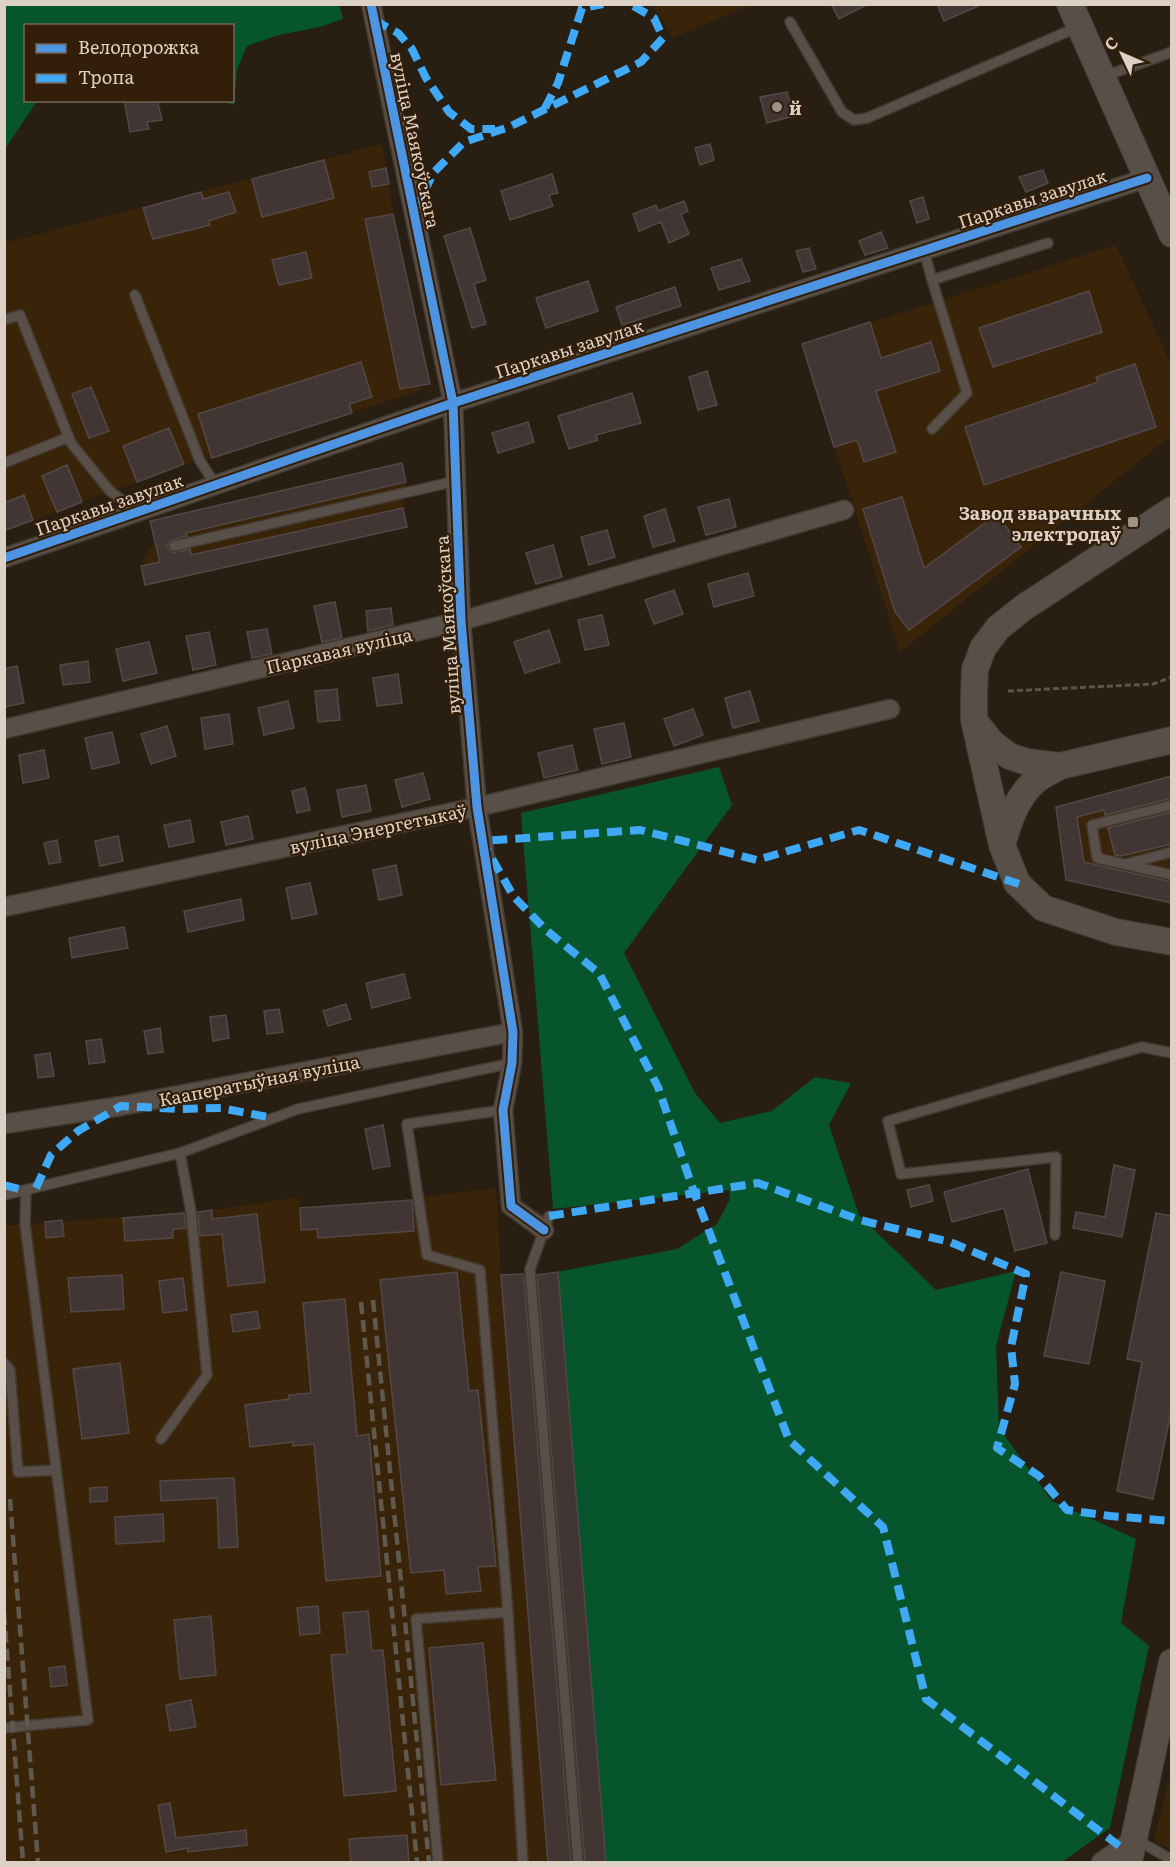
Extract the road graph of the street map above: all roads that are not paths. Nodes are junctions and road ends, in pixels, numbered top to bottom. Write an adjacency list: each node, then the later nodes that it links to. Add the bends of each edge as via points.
1 (371, 4): 13 (street, вуліца Маякоўскага)
2 (1075, 15): 3 (lane, via 867,118 854,120 842,112); 5 (main road)
3 (790, 22)
4 (1172, 52): 5 (lane)
5 (1102, 77): 6 (main road)
6 (1147, 178): 7 (main road); 9 (street, Паркавы завулак)
7 (1172, 234)
8 (1048, 243): 10 (lane)
9 (924, 251): 10 (lane); 13 (street, Паркавы завулак)
10 (932, 280): 14 (lane, via 967,393)
11 (135, 295): 18 (lane, via 200,460)
12 (4, 320): 15 (lane, via 20,315)
13 (453, 404): 17 (street, вуліца Маякоўскага); 18 (street, Паркавы завулак)
14 (932, 429)
15 (69, 437): 16 (lane); 21 (lane, via 110,492)
16 (4, 463)
17 (456, 481): 22 (lane); 24 (street, вуліца Маякоўскага)
18 (216, 485): 21 (street, Паркавы завулак)
19 (844, 510): 24 (street, Паркавая вуліца)
20 (1172, 510): 26 (main road, via 998,628 983,648 975,669)
21 (137, 512): 23 (street, Паркавы завулак)
22 (174, 546)
23 (4, 558)
24 (461, 621): 27 (street, Паркавая вуліца); 31 (street, вуліца Маякоўскага)
25 (890, 709): 31 (street, вуліца Энергетыкаў)
26 (974, 720): 29 (main road, via 992,743 1009,756); 32 (main road)
27 (4, 729)
28 (1172, 741): 29 (main road)
29 (1060, 766): 32 (main road, via 1035,781 1022,796 1010,817)
30 (1172, 805): 34 (lane, via 1092,825 1097,858)
31 (477, 807): 36 (street, вуліца Энергетыкаў); 38 (street, вуліца Маякоўскага)
32 (1002, 845): 37 (main road, via 1017,882 1043,908 1116,932)
33 (1172, 852): 34 (lane)
34 (1124, 864): 35 (lane)
35 (1172, 875)
36 (4, 908)
37 (1172, 942)
38 (513, 1032): 40 (street, вуліца Маякоўскага); 42 (street, Кааператыўная вуліца, via 121,1106)
39 (1172, 1053): 47 (lane, via 1142,1047 888,1121 901,1174 1056,1157)
40 (512, 1063): 41 (street, вуліца Маякоўскага); 43 (lane, via 298,1108)
41 (503, 1110): 46 (street, вуліца Маякоўскага, via 510,1206); 51 (lane, via 407,1124 427,1255 480,1270)
42 (4, 1124)
43 (180, 1153): 44 (lane); 49 (lane, via 191,1212 207,1375)
44 (26, 1191): 45 (lane); 50 (lane, via 25,1224)
45 (4, 1195)
46 (547, 1223): 58 (lane, via 530,1269)
47 (1055, 1235)
48 (4, 1363): 50 (lane, via 10,1370 18,1472)
49 (161, 1439)
50 (56, 1470): 53 (lane, via 88,1720)
51 (508, 1612): 56 (lane, via 416,1619); 57 (lane)
52 (1172, 1662): 54 (main road)
53 (4, 1728)
54 (1132, 1851): 55 (lane); 59 (street)
55 (1172, 1860)
56 (438, 1863)
57 (523, 1863)
58 (578, 1863)
59 (1101, 1863)

